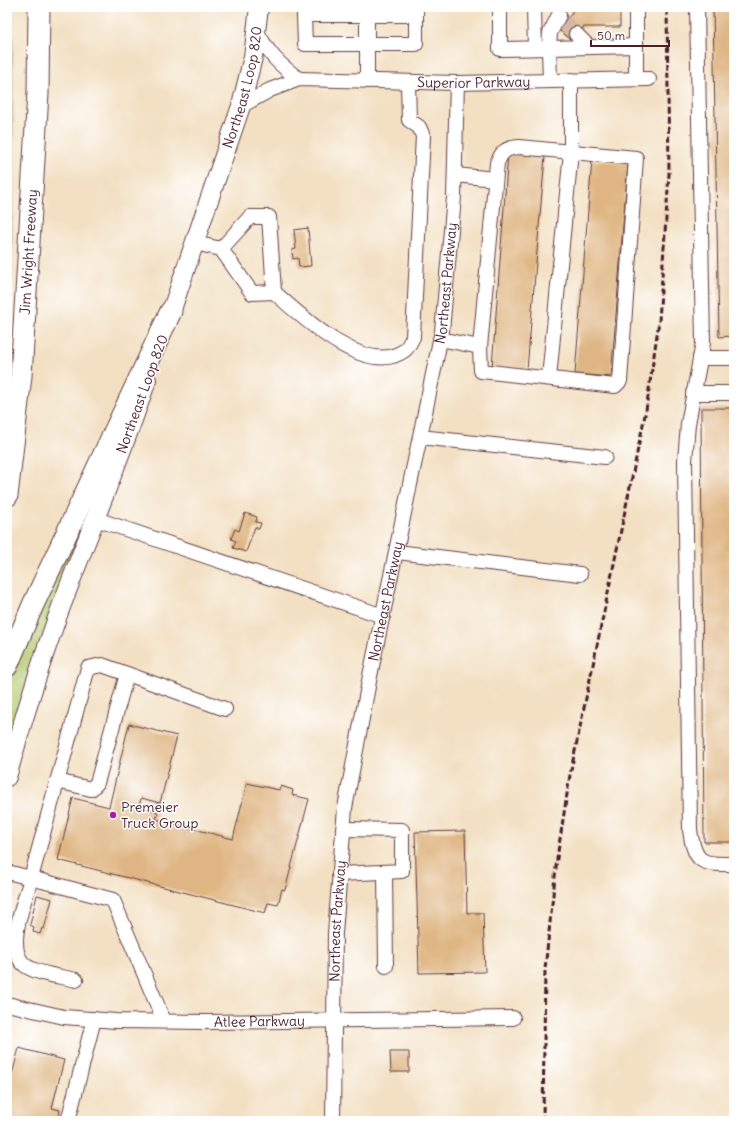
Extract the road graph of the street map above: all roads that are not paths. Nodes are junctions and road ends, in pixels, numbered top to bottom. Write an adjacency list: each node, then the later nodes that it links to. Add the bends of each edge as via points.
1 (39, 7): 41 (highway, Jim Wright Freeway, via 38,93 21,376)
2 (259, 7): 11 (main road, Northeast Loop 820)
3 (500, 7): 16 (street, via 500,49)
4 (534, 7): 16 (street)
5 (636, 7): 14 (street)
6 (697, 7): 34 (street, via 702,343)
7 (304, 11): 10 (street); 13 (street, via 305,44)
8 (416, 11): 10 (street); 13 (street, via 416,44)
9 (561, 15): 17 (street, via 550,32)
10 (367, 16): 13 (street)
11 (256, 30): 18 (street, via 271,55); 24 (main road, Northeast Loop 820, via 253,57)
12 (576, 34): 15 (street)
13 (367, 44): 20 (street)
14 (636, 46): 15 (street); 19 (street, Superior Parkway, via 643,79)
15 (589, 47): 17 (street)
16 (535, 48): 17 (street)
17 (549, 48): 21 (street)
18 (299, 79): 20 (street, Superior Parkway); 24 (street, via 270,90)
19 (571, 80): 21 (street, Superior Parkway); 25 (street)
20 (367, 81): 22 (street, Superior Parkway)
21 (550, 81): 23 (street, Superior Parkway)
22 (408, 82): 23 (street, Superior Parkway); 30 (street, via 409,120 419,127 423,136 413,337 406,349 395,356 385,358 346,348 325,336)
23 (457, 83): 26 (street, Northeast Parkway)
24 (241, 106): 28 (main road, Northeast Loop 820)
25 (571, 152): 27 (street, via 508,148 501,153); 36 (street); 36 (street, via 636,158 620,381 614,386)
26 (455, 175): 27 (street); 32 (street, Northeast Parkway)
27 (495, 179): 33 (street)
28 (195, 243): 29 (street); 31 (main road, Northeast Loop 820)
29 (221, 249): 30 (street, via 252,292); 30 (street, via 250,217 269,217)
30 (274, 292)
31 (171, 311): 42 (main road, Northeast Loop 820); 46 (highway)
32 (440, 339): 33 (street); 39 (street, Northeast Parkway)
33 (480, 347): 36 (street, via 481,371)
34 (700, 358): 35 (street); 37 (street)
35 (734, 358)
36 (549, 378)
37 (693, 393): 38 (street); 52 (street, via 685,461 690,830 692,844 702,861 708,864)
38 (734, 393)
39 (420, 437): 40 (street); 43 (street, Northeast Parkway)
40 (605, 457)
41 (7, 496)
42 (96, 519): 45 (street); 49 (main road, Northeast Loop 820, via 58,616)
43 (396, 552): 44 (street); 45 (street, Northeast Parkway)
44 (580, 574)
45 (383, 616): 51 (street, Northeast Parkway)
46 (7, 666)
47 (127, 674): 48 (street); 50 (street, via 97,783 90,790); 50 (street, via 102,665 88,668)
48 (225, 709)
49 (7, 777)
50 (58, 781): 56 (street)
51 (343, 829): 54 (street, via 402,830 402,871); 55 (street, Northeast Parkway)
52 (734, 864)
53 (7, 872): 56 (street)
54 (385, 872): 55 (street); 57 (street)
55 (339, 874): 62 (street, Northeast Parkway, via 335,933)
56 (32, 878): 58 (street, via 15,936 18,956 26,966 39,972); 63 (street, via 113,900)
57 (386, 966)
58 (76, 980)
59 (7, 1004): 61 (street, Atlee Parkway, via 64,1017)
60 (514, 1018): 62 (street, Atlee Parkway)
61 (94, 1019): 63 (street, Atlee Parkway); 64 (street)
62 (335, 1019): 63 (street, Atlee Parkway); 65 (street, Northeast Parkway)
63 (164, 1021)
64 (68, 1121)
65 (333, 1121)

